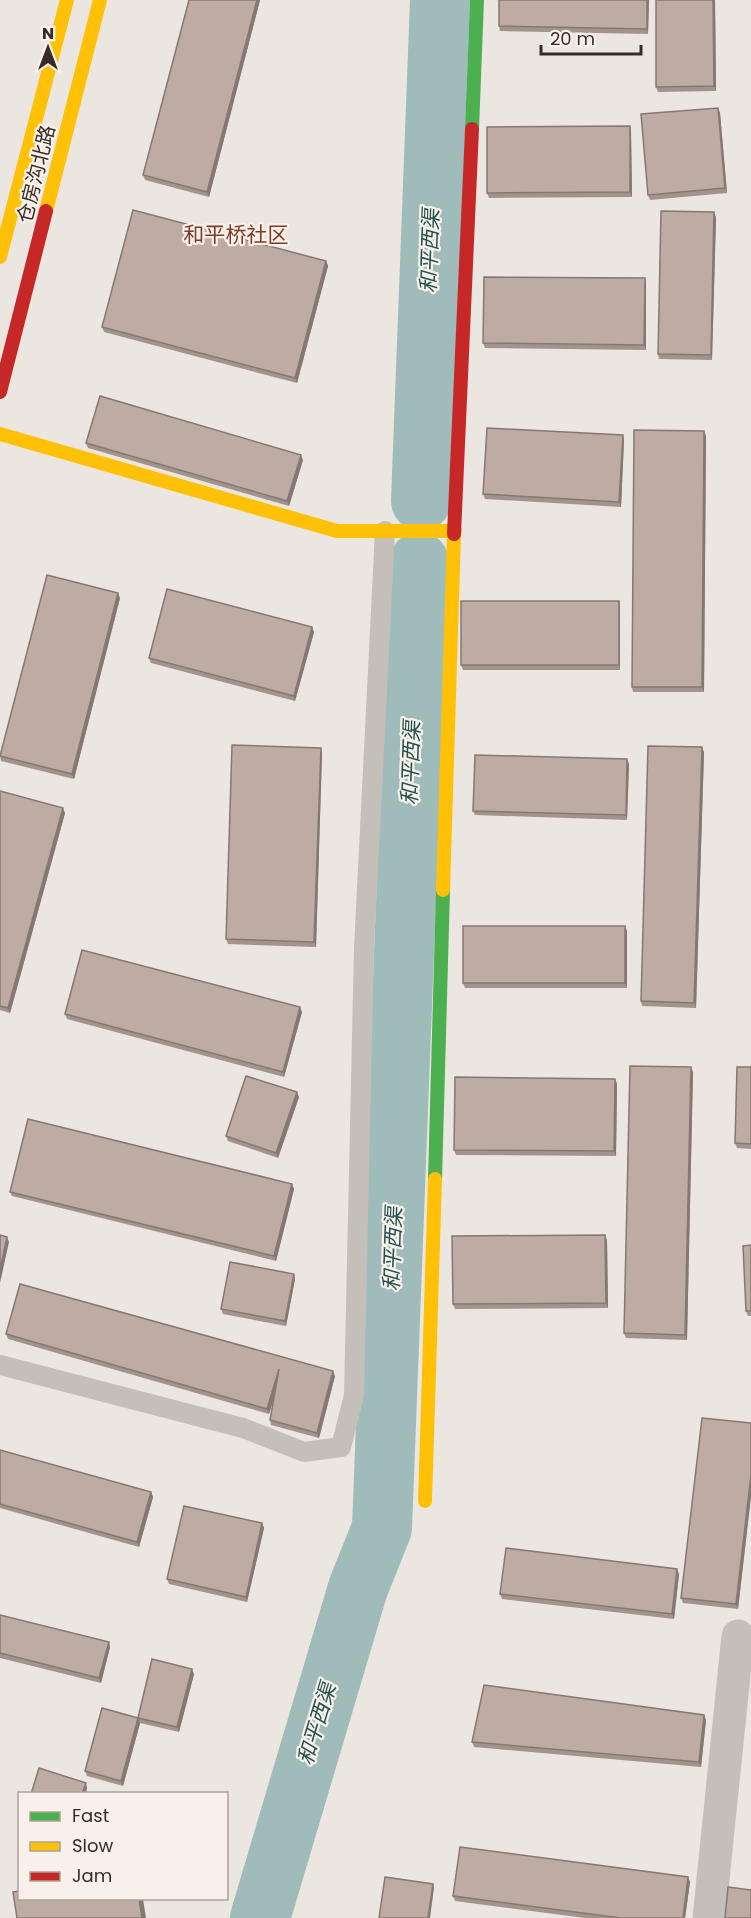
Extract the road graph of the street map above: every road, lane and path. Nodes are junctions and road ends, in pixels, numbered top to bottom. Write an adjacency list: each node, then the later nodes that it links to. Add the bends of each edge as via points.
1 (67, 0): 4 (street, 仓房沟北路)
2 (100, 0): 5 (street, 仓房沟北路)
3 (477, 0): 8 (street)
4 (0, 257)
5 (0, 392)
6 (0, 434): 7 (street, via 338,531)
7 (384, 531): 8 (street); 9 (lane, via 364,948 354,1395 341,1447 304,1452 243,1428)
8 (455, 531): 10 (street)
9 (0, 1365)
10 (425, 1501)
11 (738, 1636): 12 (street)
12 (709, 1918)

